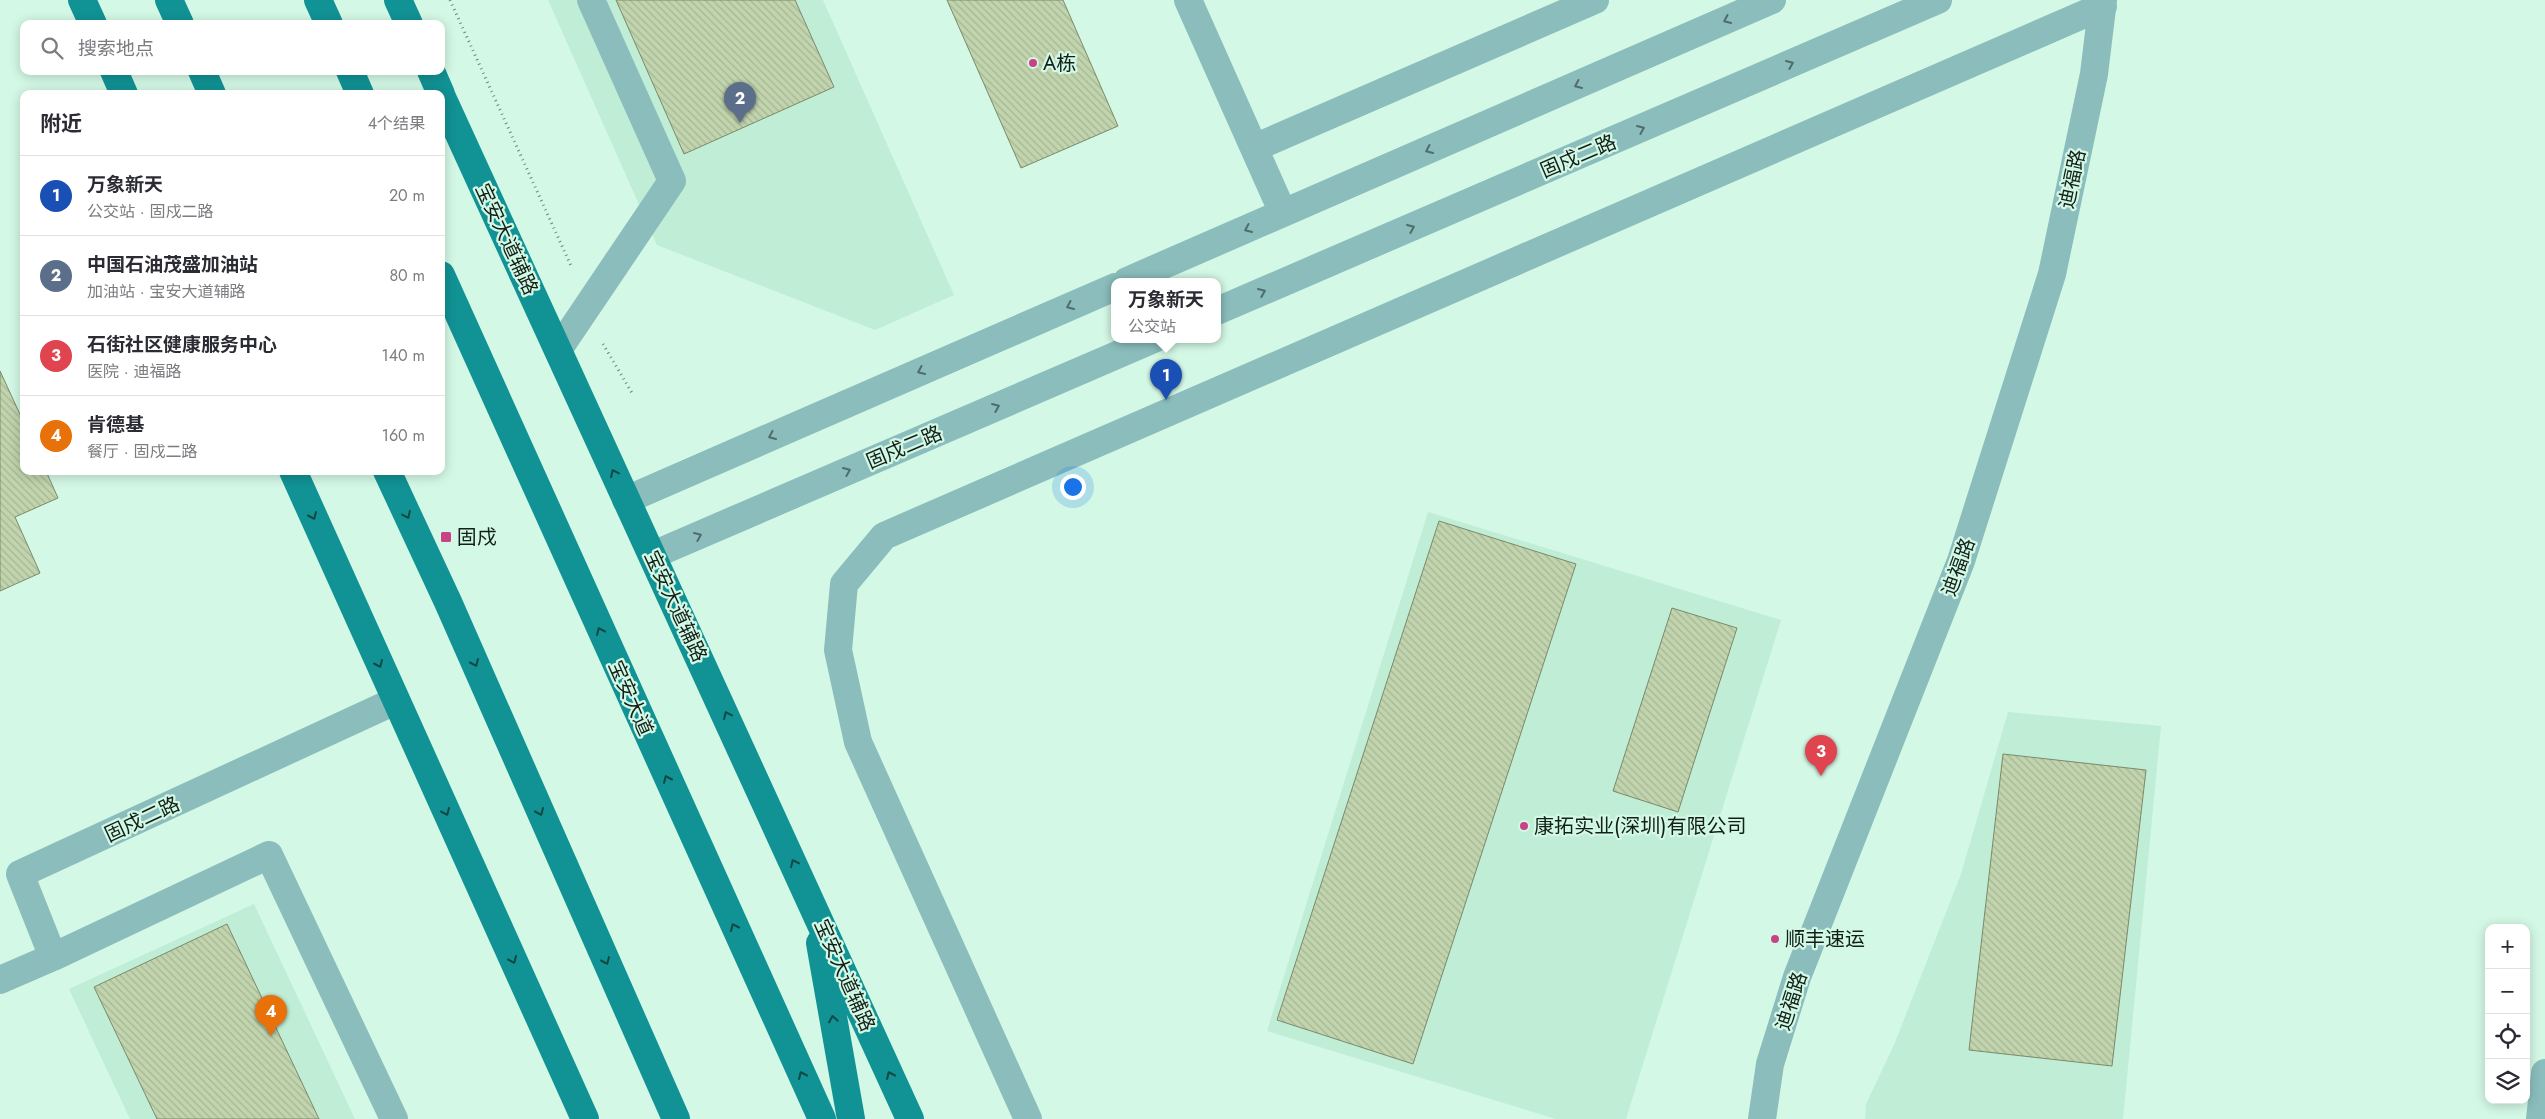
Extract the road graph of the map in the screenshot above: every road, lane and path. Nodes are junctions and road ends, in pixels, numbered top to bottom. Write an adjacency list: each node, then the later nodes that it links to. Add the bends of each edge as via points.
1 (82, 0): 12 (main road)
2 (169, 0): 13 (main road)
3 (318, 0): 14 (main road)
4 (398, 0): 15 (main road)
5 (450, 0): 27 (path)
6 (591, 0): 34 (street, via 672,181)
7 (1188, 0): 25 (street)
8 (1595, 0): 25 (street)
9 (1772, 0): 26 (street, one-way to 26)
10 (1938, 0): 31 (street, 固戍二路, one-way to 10)
11 (2103, 3): 51 (street, via 884,536 844,584 838,650 858,742); 52 (street, 迪福路, via 2094,74 2052,274 1961,561 1797,977 1770,1064)
12 (91, 20)
13 (178, 20)
14 (327, 20)
15 (407, 20)
16 (116, 75): 20 (main road)
17 (204, 75): 21 (main road)
18 (352, 75): 22 (main road)
19 (433, 75): 23 (main road, 宝安大道辅路)
20 (122, 90)
21 (210, 90)
22 (358, 90)
23 (439, 90)
24 (445, 103): 34 (main road, 宝安大道辅路)
25 (1254, 148): 26 (street)
26 (1283, 213): 28 (street, one-way to 28)
27 (574, 271)
28 (1134, 278)
29 (445, 284): 48 (main road, 宝安大道, one-way to 29)
30 (1111, 289): 38 (street, one-way to 38)
31 (1221, 310)
32 (600, 338): 35 (path)
33 (1145, 343): 39 (street, 固戍二路, one-way to 33)
34 (558, 350): 38 (main road, 宝安大道辅路, one-way to 34)
35 (632, 393)
36 (295, 475): 40 (main road, one-way to 40)
37 (389, 475): 47 (main road, one-way to 47)
38 (626, 500): 39 (main road, 宝安大道辅路)
39 (653, 555): 41 (main road, 宝安大道辅路, one-way to 39)
40 (395, 701): 42 (street, 固戍二路, via 20,874); 46 (main road, one-way to 46)
41 (812, 900): 49 (main road, one-way to 41); 50 (main road, 宝安大道辅路, one-way to 41)
42 (53, 956): 43 (street); 45 (street, via 269,855)
43 (0, 980)
44 (2545, 1073): 53 (street)
45 (394, 1119)
46 (585, 1119)
47 (676, 1119)
48 (822, 1119)
49 (851, 1119)
50 (910, 1119)
51 (1028, 1119)
52 (1762, 1119)
53 (2540, 1119)

